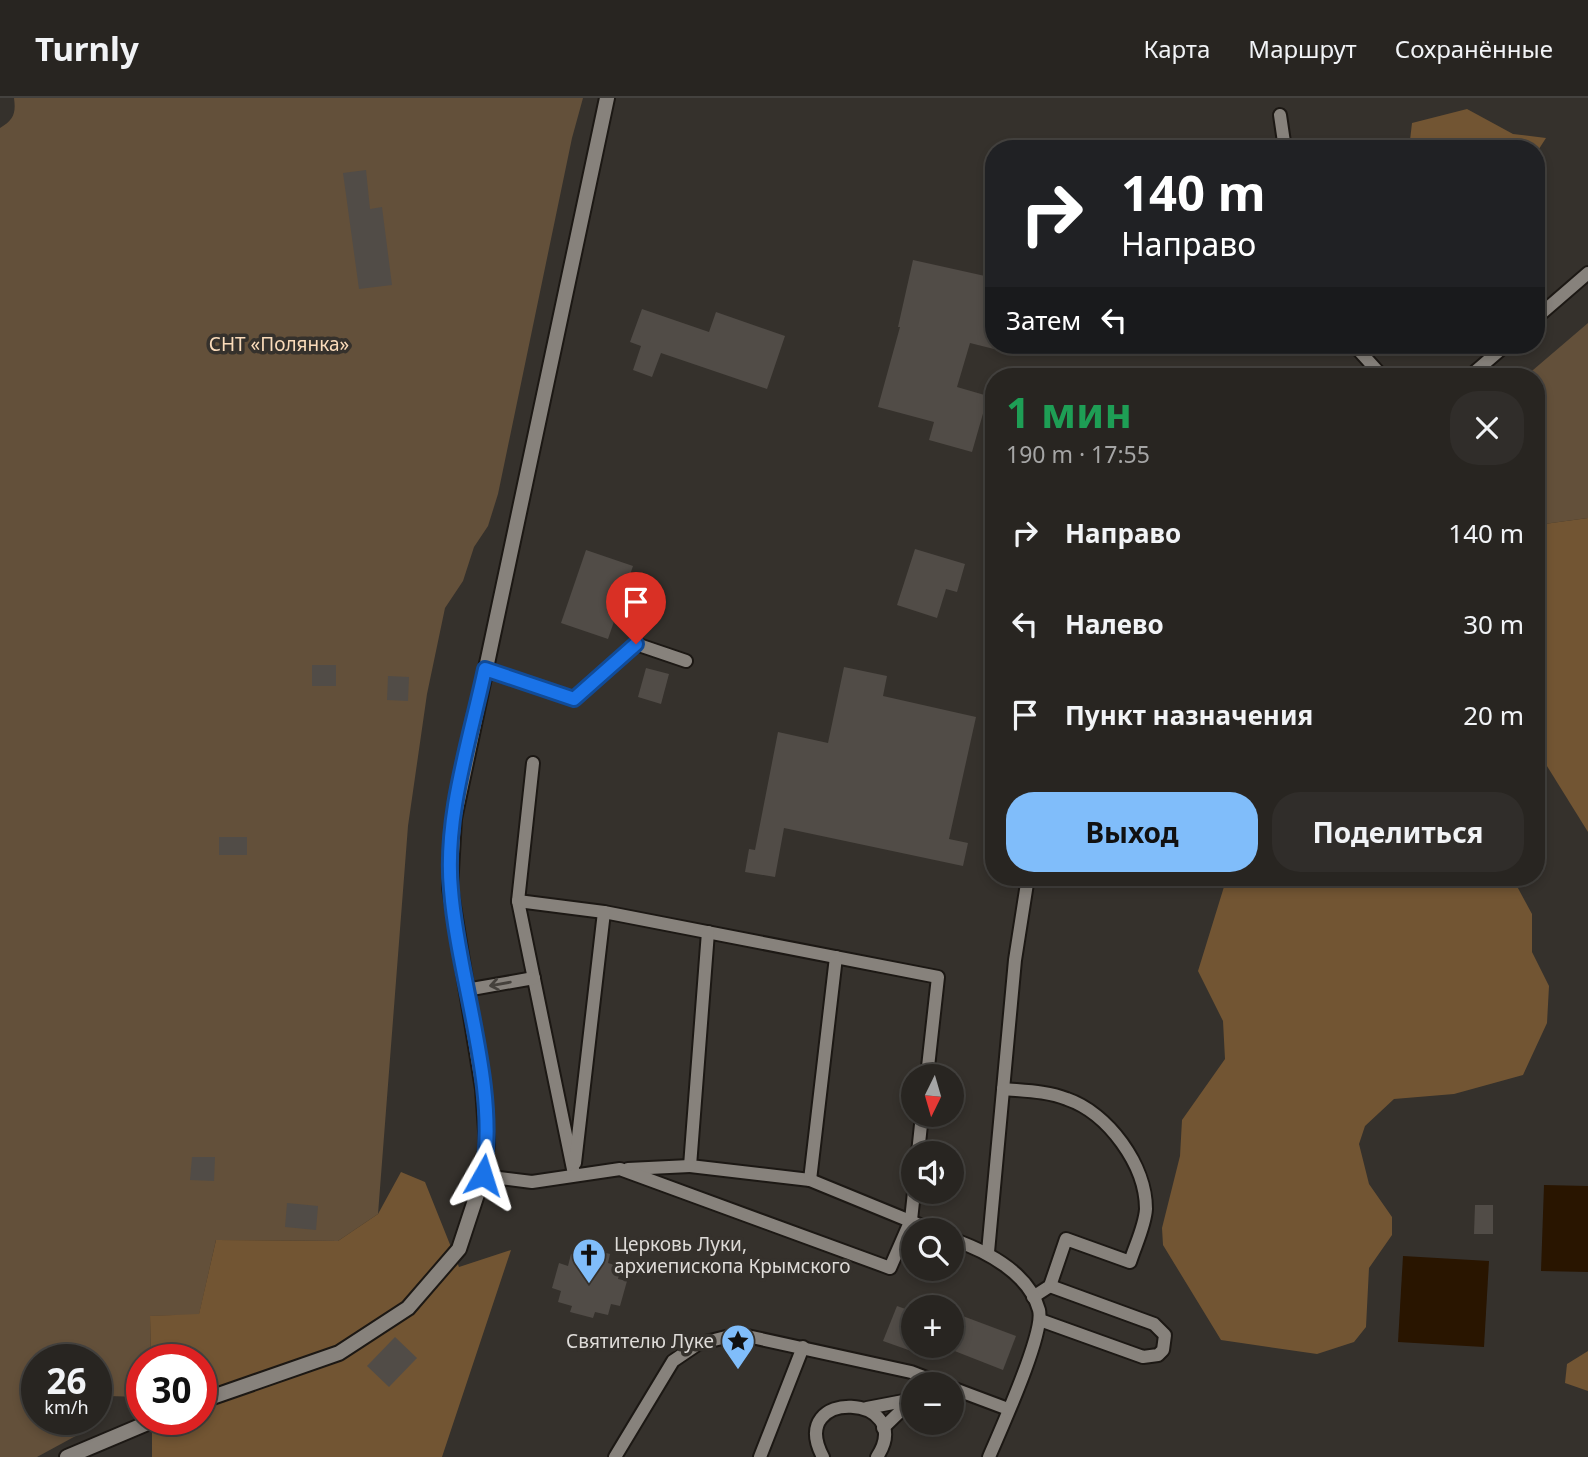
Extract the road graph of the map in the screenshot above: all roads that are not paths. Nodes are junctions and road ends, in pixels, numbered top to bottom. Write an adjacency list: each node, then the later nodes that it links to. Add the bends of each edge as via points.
1 (607, 98): 11 (street)
2 (1280, 115): 3 (lane)
3 (1284, 140)
4 (1588, 273): 5 (lane)
5 (1545, 310)
6 (1362, 354): 8 (lane)
7 (1496, 354): 9 (lane)
8 (1375, 368)
9 (1479, 368)
10 (687, 661): 11 (lane, via 636,644 574,699)
11 (485, 669): 19 (street, via 454,819 450,888)
12 (533, 763): 14 (lane)
13 (1027, 886): 21 (lane)
14 (518, 901): 15 (lane); 18 (lane)
15 (604, 912): 16 (lane); 24 (lane)
16 (708, 932): 17 (lane); 22 (lane)
17 (836, 957): 20 (lane, via 938,978); 26 (lane)
18 (534, 978): 19 (lane, one-way to 19); 24 (lane)
19 (466, 990): 25 (street, via 483,1089 487,1144)
20 (928, 1064)
21 (1003, 1088): 30 (lane); 31 (lane, via 1068,1099 1093,1113 1124,1147 1139,1177 1146,1209 1130,1262 1066,1239)
22 (690, 1166): 23 (lane); 26 (lane)
23 (620, 1169): 24 (lane); 28 (lane, via 890,1268)
24 (574, 1174): 25 (lane, via 532,1182)
25 (483, 1175): 37 (street, via 458,1249 408,1308 339,1353)
26 (810, 1180): 27 (lane)
27 (906, 1218)
28 (901, 1243)
29 (964, 1243): 30 (lane)
30 (988, 1252): 32 (lane, via 1017,1274)
31 (1050, 1286): 32 (lane); 33 (lane, via 1154,1324 1166,1342 1158,1355 1143,1357)
32 (1033, 1297): 33 (lane)
33 (1040, 1320): 40 (lane)
34 (803, 1347): 35 (lane); 45 (lane, via 738,1334 698,1343 673,1360); 46 (lane)
35 (911, 1372)
36 (964, 1393): 40 (lane)
37 (217, 1395)
38 (901, 1401): 39 (lane)
39 (866, 1408): 42 (lane); 47 (lane, via 841,1405 829,1411 817,1434)
40 (1008, 1409): 49 (lane)
41 (901, 1411): 42 (lane)
42 (883, 1428): 48 (lane, via 884,1441)
43 (126, 1432): 44 (street)
44 (68, 1457)
45 (615, 1457)
46 (760, 1457)
47 (823, 1457)
48 (877, 1457)
49 (989, 1457)

